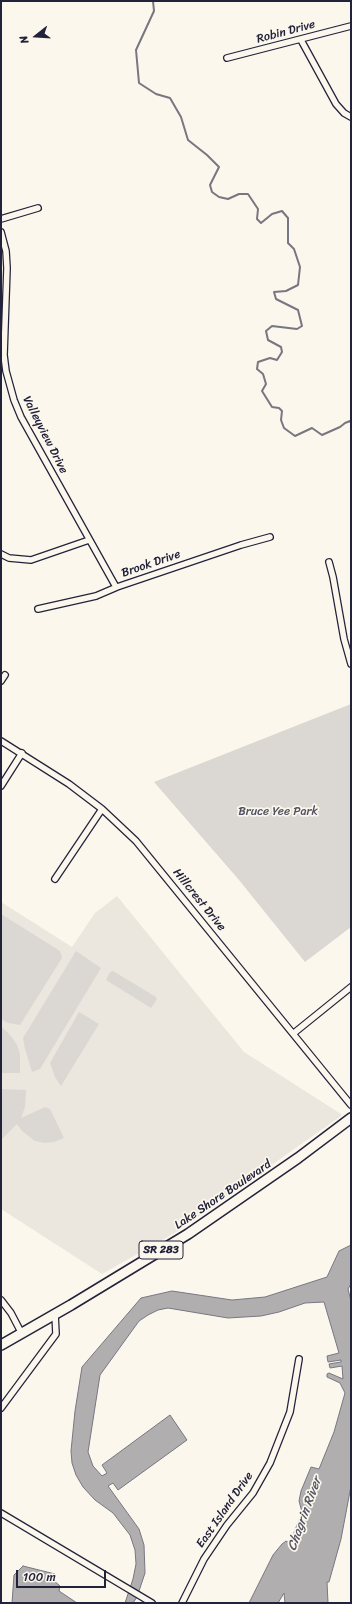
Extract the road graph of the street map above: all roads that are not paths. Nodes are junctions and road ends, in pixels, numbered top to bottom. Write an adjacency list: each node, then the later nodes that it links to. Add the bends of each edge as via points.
1 (351, 26): 2 (street, Robin Drive)
2 (301, 40): 3 (street, Robin Drive); 4 (street, via 336,104)
3 (227, 58)
4 (351, 117)
5 (38, 208): 6 (street)
6 (1, 219)
7 (1, 232): 9 (street, Valleyview Drive, via 7,268 4,355 9,385 21,417)
8 (270, 537): 12 (street, Brook Drive)
9 (89, 540): 10 (street, via 31,560 9,558); 12 (street, Valleyview Drive)
10 (1, 554)
11 (329, 562): 14 (street)
12 (116, 587): 13 (street, Brook Drive, via 96,596)
13 (38, 609)
14 (351, 664)
15 (5, 675): 16 (street)
16 (1, 681)
17 (1, 741): 18 (street, Hillcrest Drive)
18 (22, 753): 19 (street); 20 (street, Hillcrest Drive)
19 (1, 786)
20 (102, 809): 21 (street); 23 (street, Hillcrest Drive, via 136,841)
21 (56, 880)
22 (351, 987): 23 (street)
23 (294, 1033): 24 (street, Hillcrest Drive)
24 (351, 1105)
25 (351, 1118): 27 (main road, Lake Shore Boulevard / SR 283, via 215,1216)
26 (1, 1300): 28 (street)
27 (55, 1314): 28 (main road, Lake Shore Boulevard / SR 283); 31 (street, via 56,1334)
28 (22, 1334): 29 (main road, Lake Shore Boulevard / SR 283)
29 (1, 1345)
30 (299, 1359): 34 (street, East Island Drive, via 290,1412 270,1463 253,1493 204,1559)
31 (1, 1408)
32 (1, 1513): 33 (street)
33 (152, 1603)
34 (182, 1603)

